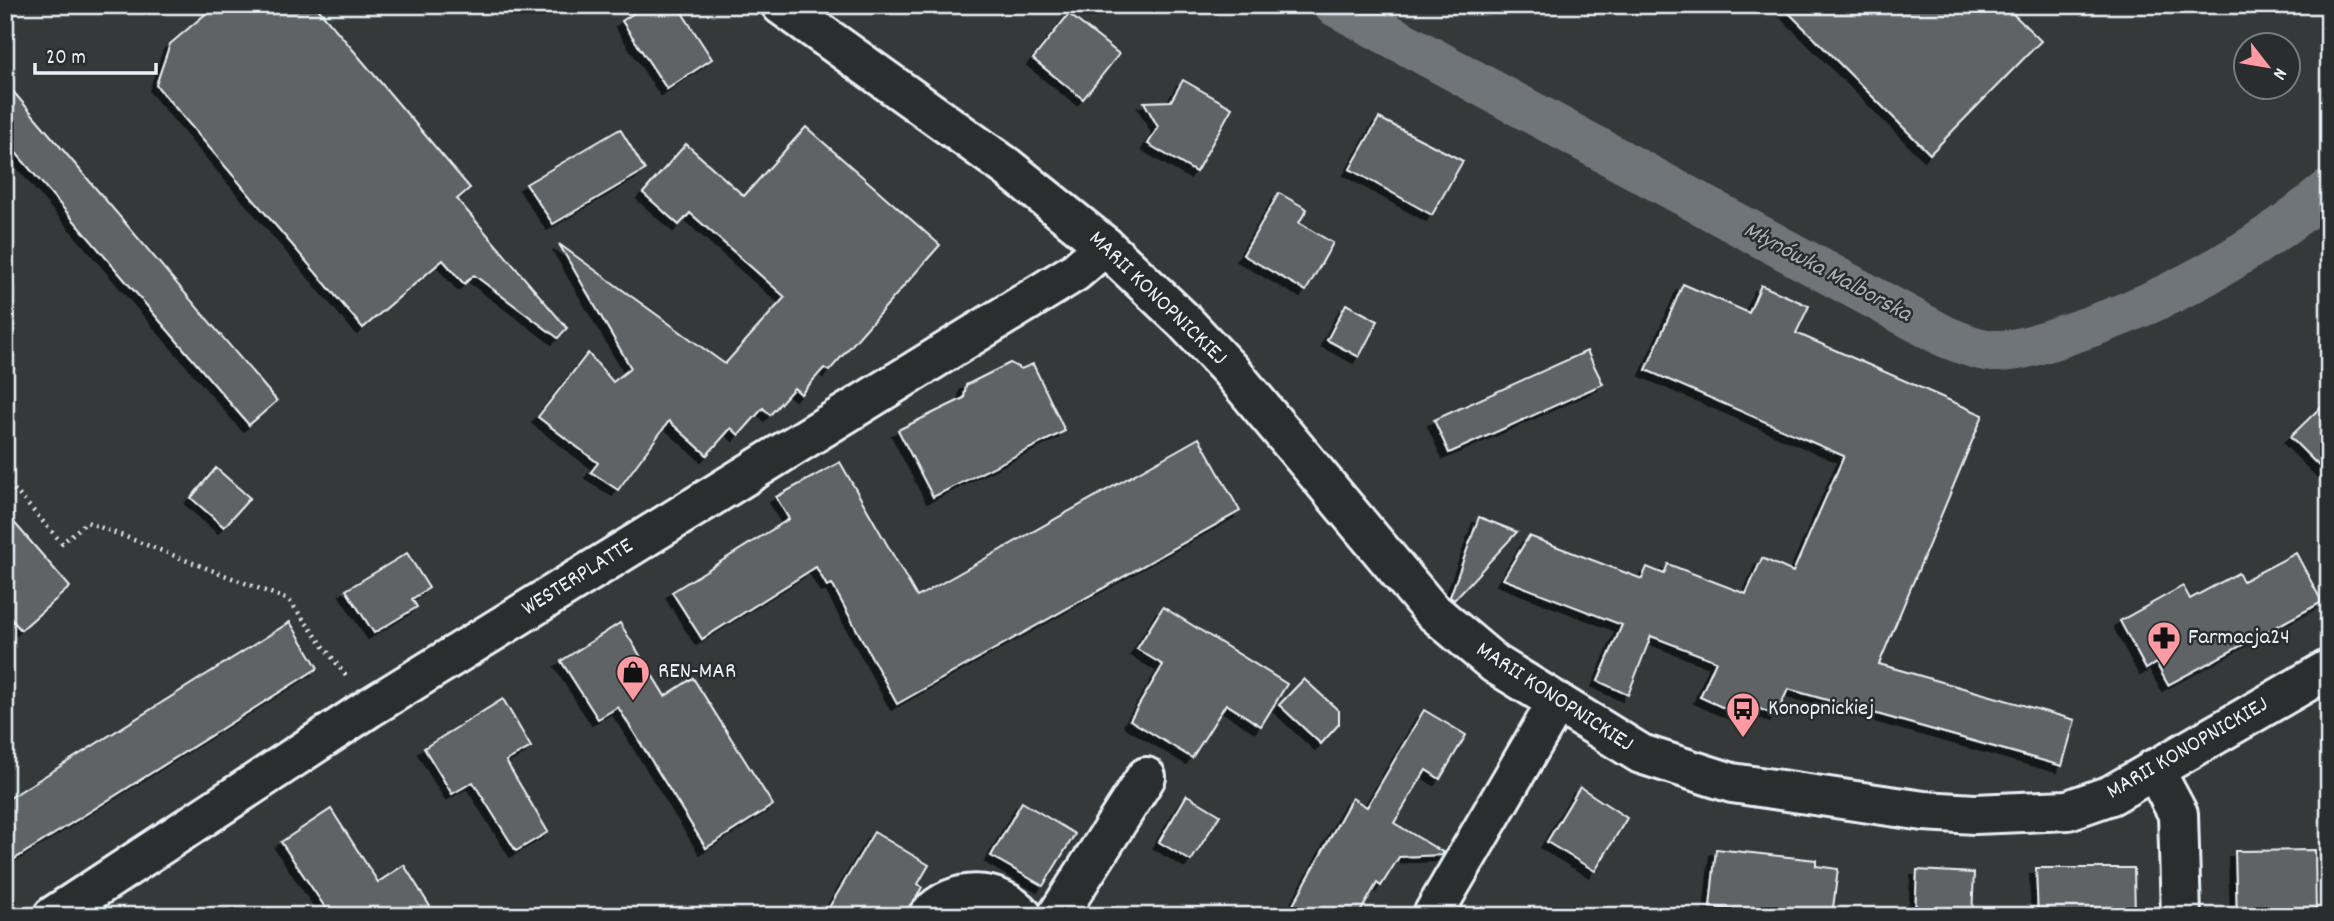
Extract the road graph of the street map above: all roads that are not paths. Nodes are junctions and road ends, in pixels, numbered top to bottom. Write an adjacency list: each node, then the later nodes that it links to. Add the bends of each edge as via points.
1 (781, 5): 2 (street, MARII KONOPNICKIEJ, via 1007,167)
2 (1105, 246): 4 (street, MARII KONOPNICKIEJ, via 1231,371 1430,609 1495,664); 7 (street, WESTERPLATTE, via 1075,272 369,708)
3 (2329, 669): 5 (street, MARII KONOPNICKIEJ)
4 (1556, 704): 5 (street, MARII KONOPNICKIEJ, via 1641,754 1732,783 1924,811 2068,810 2111,796); 11 (street)
5 (2154, 769): 12 (street, via 2178,814)
6 (1146, 777): 10 (street)
7 (53, 916)
8 (928, 916): 9 (street, via 951,899 975,893 1000,898)
9 (1023, 916)
10 (1057, 916)
11 (1432, 916)
12 (2181, 916)

